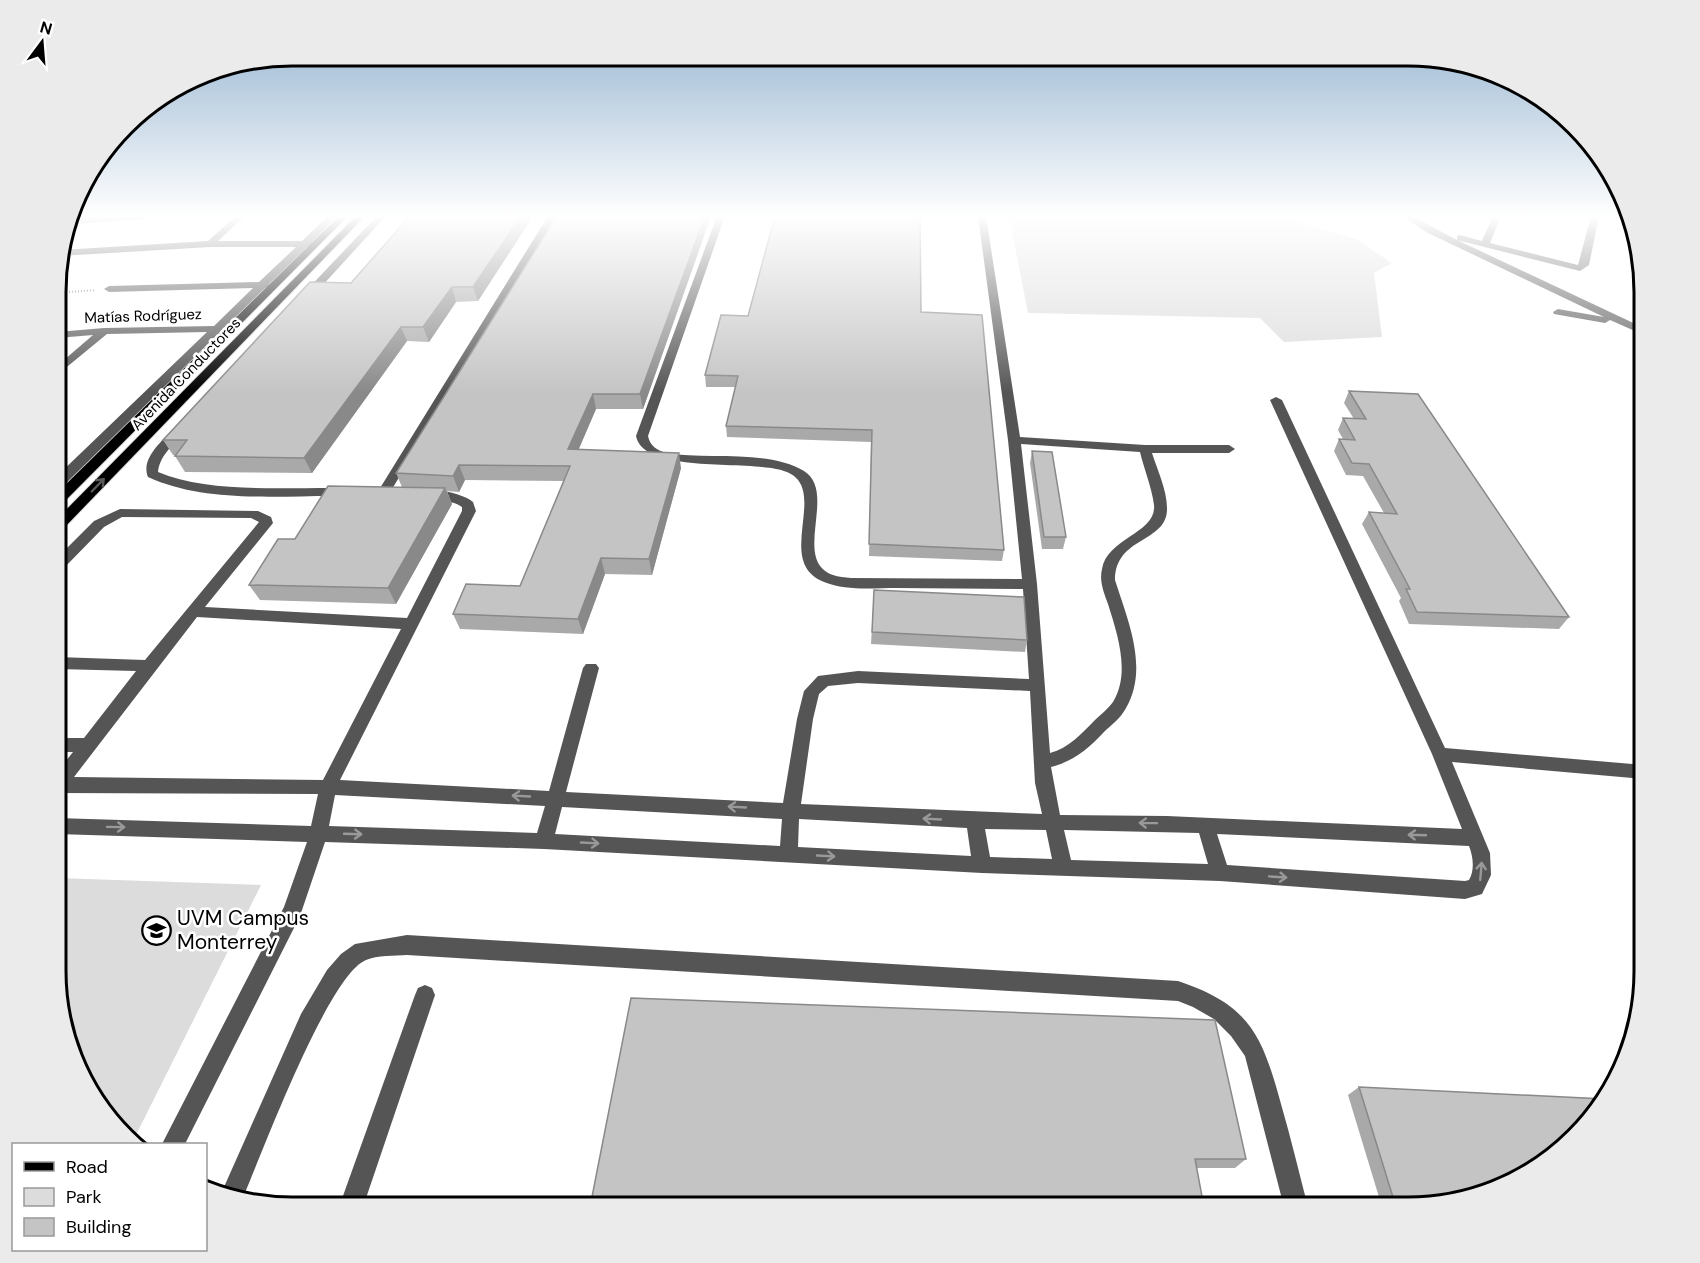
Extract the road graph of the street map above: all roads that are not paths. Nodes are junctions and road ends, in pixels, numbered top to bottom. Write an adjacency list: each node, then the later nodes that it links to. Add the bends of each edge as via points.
1 (273, 275): 9 (street)
2 (284, 275): 10 (main road, Avenida Conductores)
3 (303, 275): 30 (main road, Avenida Conductores, one-way to 3)
4 (326, 275): 12 (street)
5 (514, 275): 29 (street)
6 (700, 275): 32 (street, via 642,436 644,444 654,453 670,458 773,465 802,475 810,493 808,554 812,566 830,580)
7 (990, 275): 24 (street)
8 (1524, 275): 14 (street)
9 (261, 285): 10 (street); 11 (street); 17 (street)
10 (275, 285): 18 (main road, Avenida Conductores)
11 (109, 288)
12 (301, 302)
13 (1558, 312): 14 (street)
14 (1624, 322): 15 (street); 16 (street)
15 (1634, 322)
16 (1634, 327)
17 (215, 328): 18 (street, Matías Rodríguez); 19 (street, Matías Rodríguez); 27 (street)
18 (230, 329): 28 (main road, Avenida Conductores)
19 (104, 331): 20 (street, Matías Rodríguez); 21 (street)
20 (66, 334)
21 (66, 364)
22 (1276, 400): 41 (street)
23 (187, 423): 29 (street, via 156,459 152,474 161,480 202,488)
24 (1014, 440): 25 (street); 32 (street)
25 (1145, 449): 26 (street); 42 (street, via 1162,513 1155,525 1111,558 1108,580 1129,668 1125,694 1118,707 1078,747 1065,756)
26 (1229, 449)
27 (66, 475)
28 (66, 492)
29 (372, 492): 34 (street, via 448,496 465,500 468,505 461,528)
30 (66, 518)
31 (66, 558): 33 (street, via 99,524 120,513 253,514 263,518 266,523)
32 (1030, 584): 38 (street)
33 (193, 612): 34 (street); 36 (street)
34 (410, 624): 46 (street)
35 (66, 663): 36 (street)
36 (149, 666): 40 (street)
37 (591, 668): 47 (street)
38 (1037, 685): 42 (street); 48 (street, via 858,677 824,680 812,691)
39 (66, 745): 40 (street)
40 (89, 745): 44 (street)
41 (1440, 754): 43 (street); 54 (street)
42 (1042, 760): 50 (street)
43 (1634, 771)
44 (66, 775)
45 (66, 785): 46 (street)
46 (328, 787): 47 (street, one-way to 46); 53 (street)
47 (554, 798): 48 (street, one-way to 47); 55 (street)
48 (791, 810): 49 (street, one-way to 48); 56 (street)
49 (975, 821): 50 (street); 57 (street)
50 (1052, 821): 52 (street, one-way to 50); 58 (street)
51 (66, 826): 53 (street, one-way to 53)
52 (1206, 827): 54 (street, one-way to 52); 59 (street)
53 (319, 833): 55 (street, one-way to 55); 61 (street, via 294,910)
54 (1475, 838): 59 (street, one-way to 54, via 1465,890 1475,888 1482,875 1481,853)
55 (544, 841): 56 (street, one-way to 56)
56 (789, 854): 57 (street, one-way to 57)
57 (982, 865): 58 (street)
58 (1063, 867): 59 (street)
59 (1220, 873)
60 (425, 995): 63 (street)
61 (174, 1143)
62 (235, 1189): 64 (street, via 308,1021 334,977 362,951 407,945 1178,991 1196,996 1217,1008 1253,1048)
63 (354, 1197)
64 (1293, 1197)

